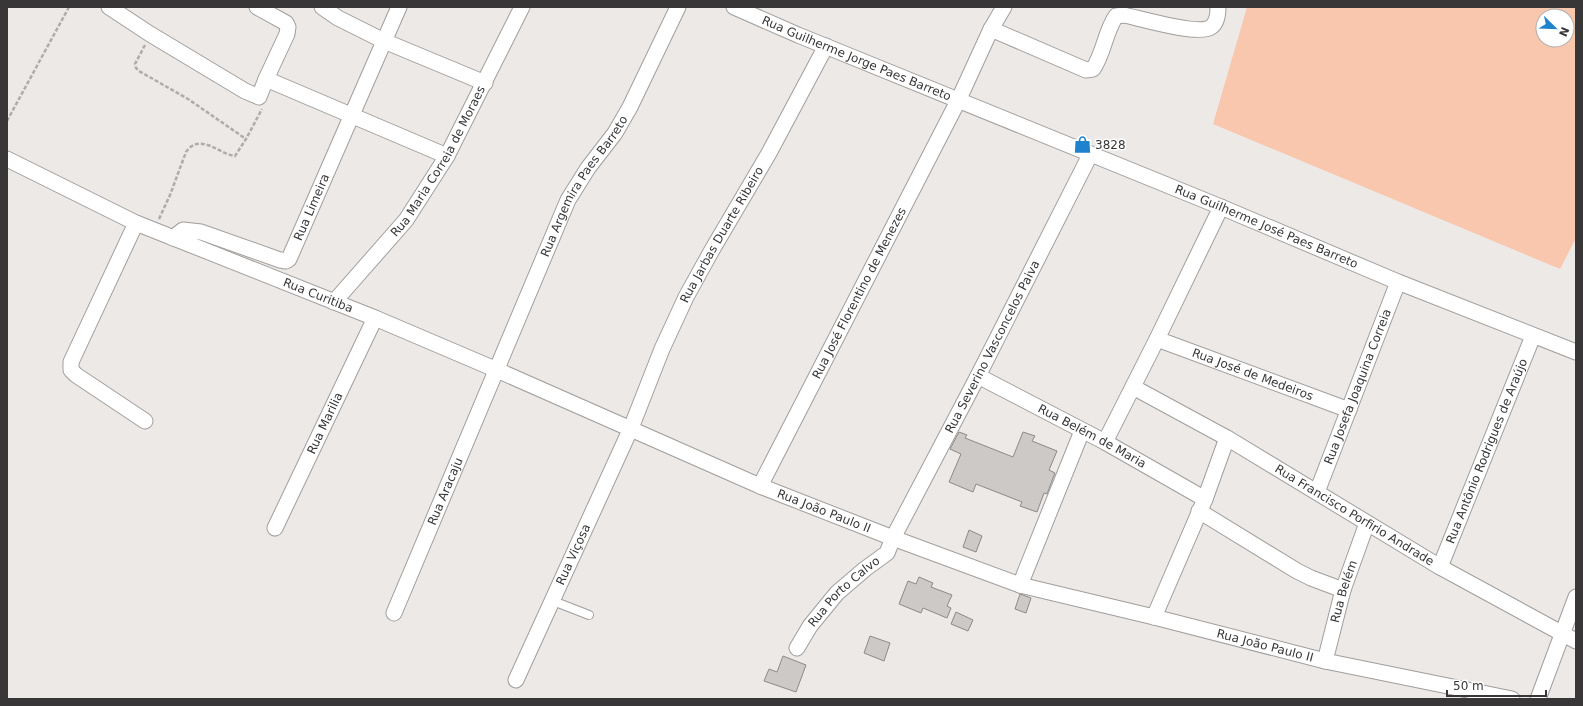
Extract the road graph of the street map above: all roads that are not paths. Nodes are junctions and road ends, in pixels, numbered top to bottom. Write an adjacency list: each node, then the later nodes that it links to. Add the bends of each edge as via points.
1 (109, 7): 13 (street, via 245,91 260,97)
2 (257, 7): 13 (street, via 286,23 288,27)
3 (322, 7): 11 (street)
4 (399, 7): 11 (street, Rua Limeira)
5 (522, 7): 14 (street, Rua Maria Correia de Moraes)
6 (678, 7): 29 (street, Rua Argemira Paes Barreto, via 619,127 568,200)
7 (734, 7): 12 (street, Rua Guilherme Jorge Paes Barreto)
8 (1004, 7): 10 (street, Rua José Florentino de Menezes)
9 (1218, 7): 10 (street, via 1215,23 1206,29 1175,27 1124,15 1116,16 1110,25 1098,61 1092,69 1086,70)
10 (991, 29): 15 (street, Rua José Florentino de Menezes)
11 (384, 41): 14 (street); 16 (street, Rua Limeira)
12 (826, 46): 15 (street, Rua Guilherme Jorge Paes Barreto); 34 (street, Rua Jarbas Duarte Ribeiro, via 769,153 686,297)
13 (266, 79): 16 (street)
14 (485, 83): 18 (street, Rua Maria Correia de Moraes)
15 (958, 101): 17 (street, Rua Guilherme José Paes Barreto); 38 (street, Rua José Florentino de Menezes)
16 (352, 116): 18 (street); 22 (street, Rua Limeira, via 289,259 286,261 201,232 183,230)
17 (1090, 155): 20 (street, Rua Guilherme José Paes Barreto); 30 (street, Rua Severino Vasconcelos Paiva)
18 (447, 156): 24 (street, Rua Maria Correia de Moraes, via 406,220)
19 (7, 159): 21 (street, Rua Curitiba)
20 (1221, 207): 23 (street, Rua Guilherme José Paes Barreto); 27 (street)
21 (136, 223): 22 (street, Rua Curitiba); 33 (street, via 71,362 71,370)
22 (173, 238): 24 (street, Rua Curitiba)
23 (1398, 282): 26 (street, Rua Guilherme José Paes Barreto); 32 (street, Rua Josefa Joaquina Correia)
24 (334, 302): 25 (street, Rua Curitiba)
25 (375, 318): 29 (street, Rua Curitiba); 42 (street, Rua Marilia)
26 (1533, 336): 28 (street, Rua Guilherme José Paes Barreto); 44 (street, Rua Antônio Rodrigues de Araújo)
27 (1157, 339): 31 (street); 32 (street, Rua José de Medeiros)
28 (1576, 352)
29 (497, 370): 34 (street, Rua Curitiba); 49 (street, Rua Aracaju)
30 (978, 376): 35 (street, Rua Belém de Maria); 43 (street, Rua Severino Vasconcelos Paiva)
31 (1133, 387): 36 (street, Rua Francisco Porfirio Andrade); 37 (street)
32 (1349, 410): 39 (street, Rua Josefa Joaquina Correia)
33 (145, 421)
34 (631, 428): 38 (street, Rua João Paulo II); 48 (street, Rua Viçosa)
35 (1082, 431): 37 (street, Rua Belém de Maria); 45 (street)
36 (1228, 438): 39 (street, Rua Francisco Porfirio Andrade); 40 (street)
37 (1105, 442): 40 (street, Rua Belém de Maria)
38 (760, 486): 43 (street, Rua João Paulo II)
39 (1317, 492): 41 (street, Rua Francisco Porfirio Andrade)
40 (1202, 505): 46 (street, Rua Belém de Maria, via 1297,571); 51 (street)
41 (1367, 523): 44 (street, Rua Francisco Porfirio Andrade); 46 (street, Rua Belém)
42 (275, 528)
43 (893, 538): 45 (street, Rua João Paulo II); 54 (street, Rua Porto Calvo, via 887,553 837,594 810,626)
44 (1440, 566): 52 (street, Rua Francisco Porfirio Andrade)
45 (1020, 585): 51 (street, Rua João Paulo II)
46 (1343, 590): 55 (street, Rua Belém)
47 (1576, 597): 52 (street)
48 (553, 601): 50 (lane); 56 (street, Rua Viçosa)
49 (394, 613)
50 (588, 615)
51 (1154, 617): 55 (street, Rua João Paulo II)
52 (1561, 633): 53 (street, Rua Francisco Porfirio Andrade); 58 (street)
53 (1576, 641)
54 (797, 648)
55 (1325, 661): 57 (street, Rua João Paulo II)
56 (516, 680)
57 (1512, 699)
58 (1538, 699)

